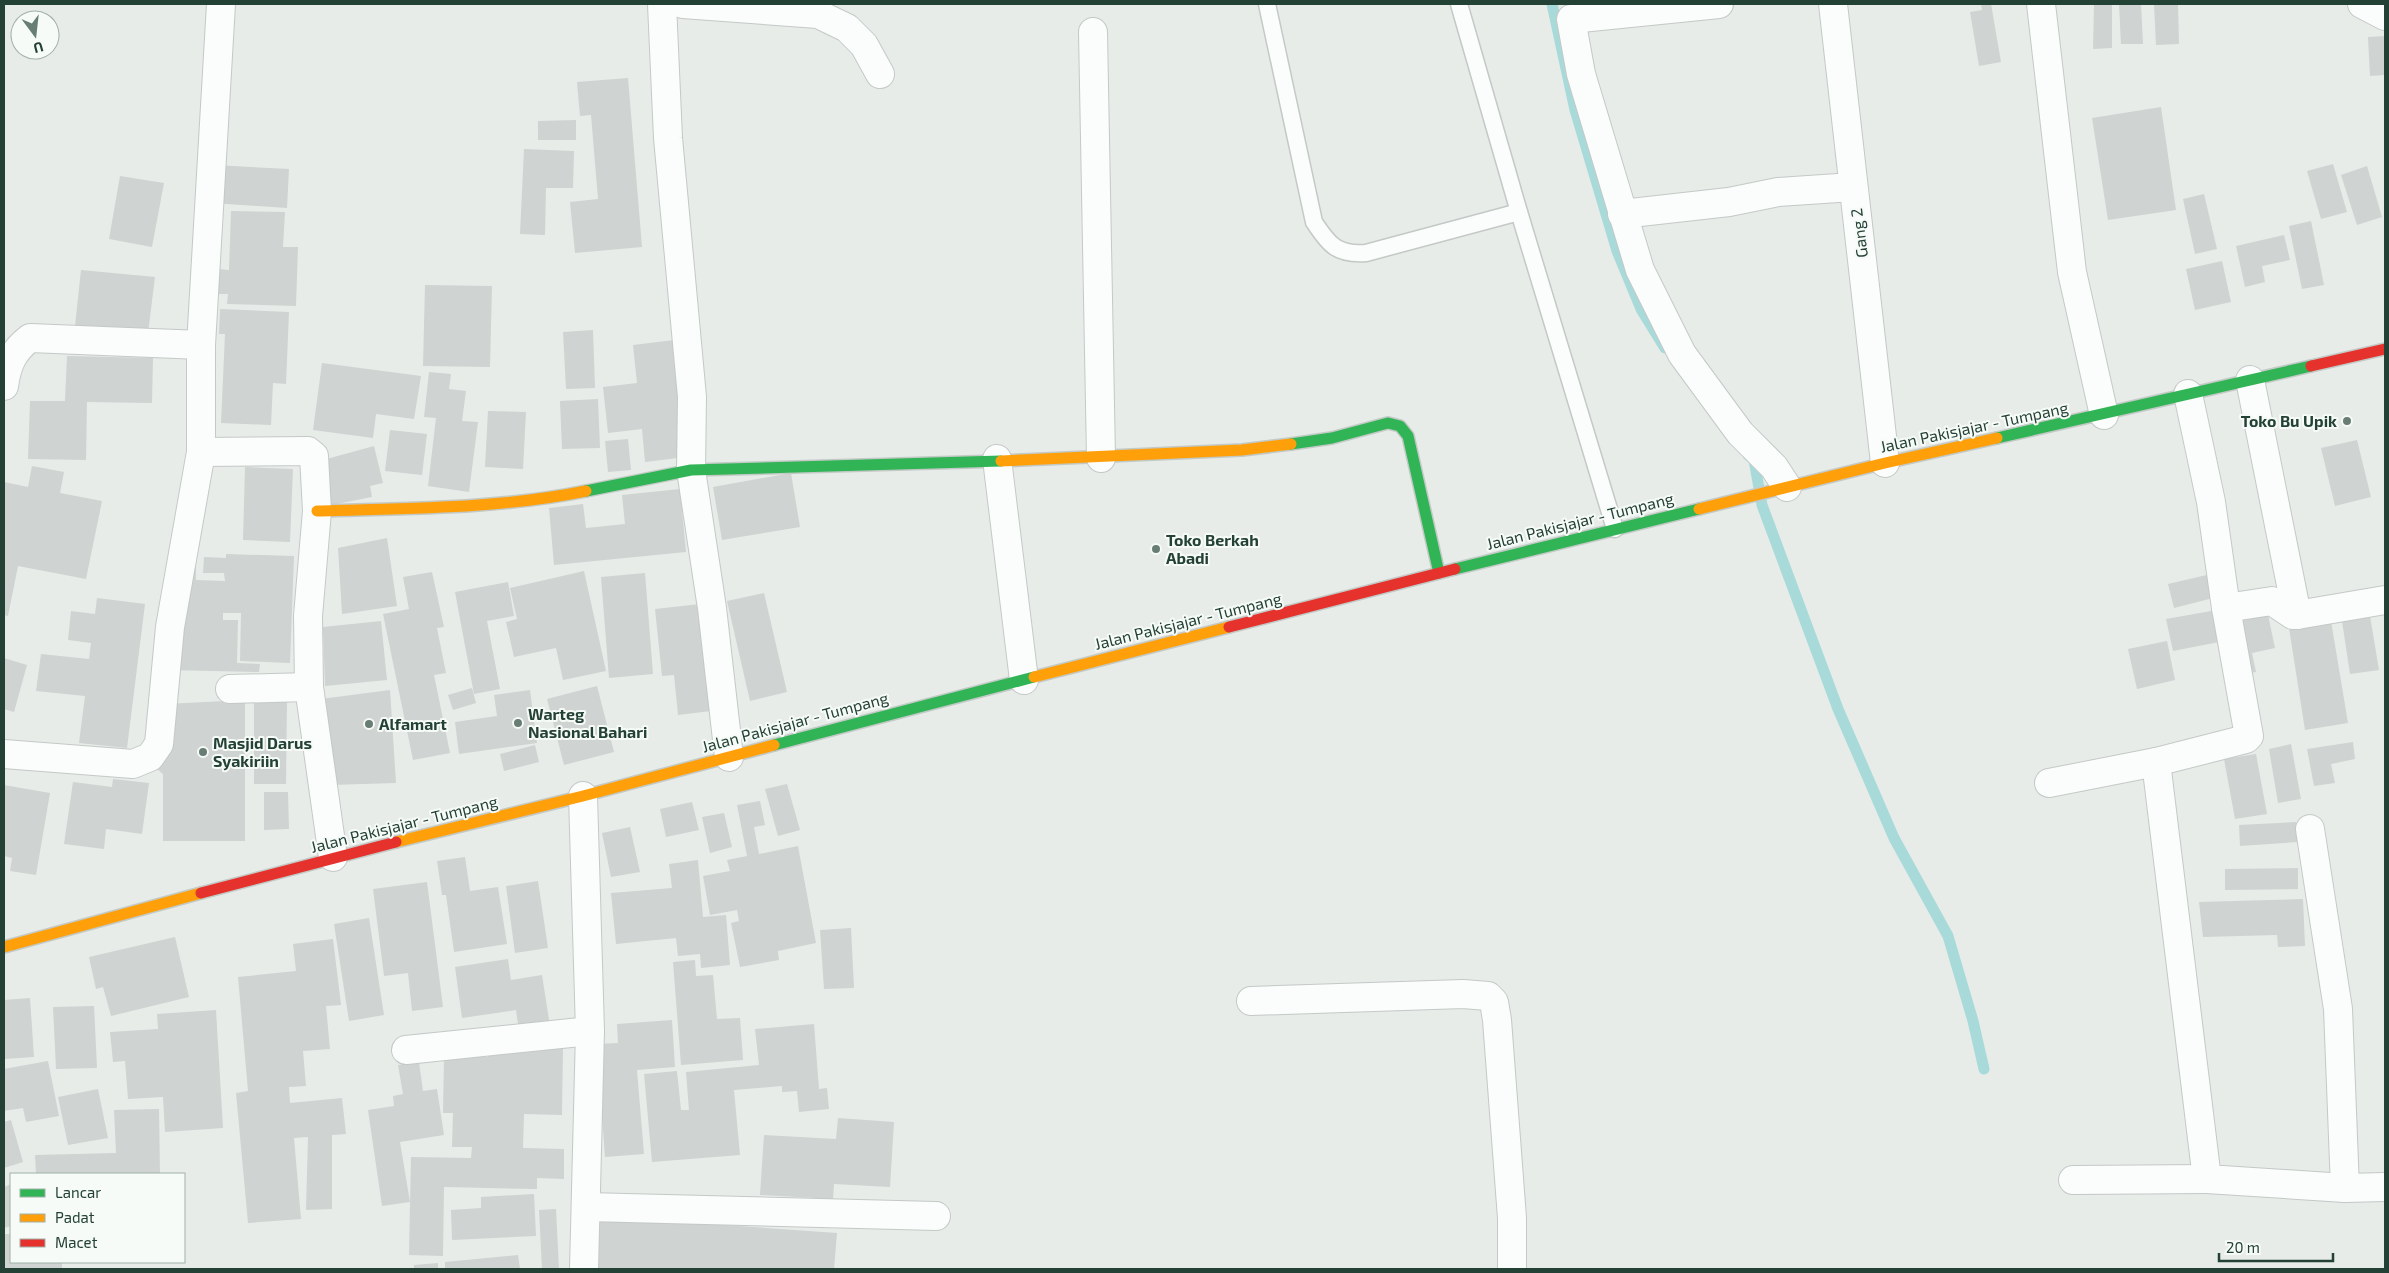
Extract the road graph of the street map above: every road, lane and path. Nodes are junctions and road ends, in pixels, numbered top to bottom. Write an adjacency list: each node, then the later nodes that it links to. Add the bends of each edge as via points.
1 (221, 4): 16 (street)
2 (662, 4): 26 (street, via 668,138 692,397)
3 (683, 4): 12 (street, via 818,14 847,28 864,45)
4 (1267, 4): 14 (lane, via 1314,222 1326,241 1348,254 1366,253)
5 (1459, 4): 14 (lane)
6 (1719, 4): 15 (street, via 1571,19 1581,74)
7 (1833, 4): 13 (street, Gang 2)
8 (2041, 4): 21 (street, via 2072,272)
9 (2362, 4): 10 (street)
10 (2385, 16)
11 (1093, 32): 23 (street)
12 (880, 74)
13 (1853, 187): 15 (street, via 1778,192 1730,202); 25 (street, Gang 2)
14 (1519, 212): 29 (lane)
15 (1622, 214): 27 (street, via 1640,270 1682,354 1740,433 1774,467)
16 (201, 345): 19 (street, via 30,338 17,348 6,367); 22 (street)
17 (2385, 349): 18 (main road, Jalan Pakisjajar - Tumpang)
18 (2250, 380): 20 (main road, Jalan Pakisjajar - Tumpang); 33 (street)
19 (4, 386)
20 (2188, 394): 21 (main road, Jalan Pakisjajar - Tumpang); 32 (street, via 2211,502)
21 (2104, 415): 25 (main road, Jalan Pakisjajar - Tumpang)
22 (201, 452): 28 (street, via 308,451 314,456 316,468); 37 (street, via 170,627 159,744 150,756 133,764)
23 (1101, 458): 24 (main road); 30 (main road, via 1242,450 1332,438 1396,423 1408,436)
24 (998, 460): 26 (main road); 34 (street)
25 (1884, 463): 27 (main road, Jalan Pakisjajar - Tumpang)
26 (691, 470): 28 (main road, via 557,497 485,505); 38 (street, via 712,608)
27 (1785, 487): 29 (main road, Jalan Pakisjajar - Tumpang)
28 (317, 511): 35 (street, via 308,616)
29 (1616, 529): 30 (main road, Jalan Pakisjajar - Tumpang)
30 (1439, 573): 34 (main road, Jalan Pakisjajar - Tumpang)
31 (2385, 600): 33 (street)
32 (2226, 608): 33 (street, via 2272,601); 39 (street, via 2249,736)
33 (2297, 615)
34 (1024, 680): 38 (main road, Jalan Pakisjajar - Tumpang)
35 (309, 687): 36 (street); 43 (street)
36 (230, 689)
37 (4, 754)
38 (729, 757): 41 (main road, Jalan Pakisjajar - Tumpang)
39 (2156, 762): 40 (street); 48 (street)
40 (2049, 784)
41 (583, 796): 43 (main road, Jalan Pakisjajar - Tumpang); 46 (street)
42 (2310, 830): 51 (street, via 2338,1009)
43 (333, 857): 44 (main road, Jalan Pakisjajar - Tumpang)
44 (4, 948)
45 (1251, 1001): 55 (street, via 1463,994 1488,996 1494,1002 1512,1218)
46 (590, 1030): 47 (street); 52 (street)
47 (406, 1050)
48 (2207, 1179): 49 (street); 51 (street)
49 (2073, 1180)
50 (2385, 1187): 51 (street)
51 (2345, 1188)
52 (587, 1207): 53 (street); 54 (street)
53 (936, 1216)
54 (584, 1269)
55 (1512, 1269)

